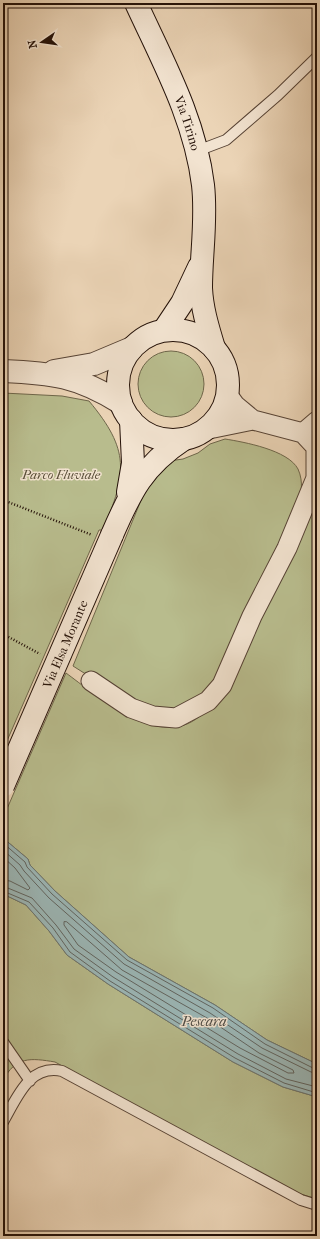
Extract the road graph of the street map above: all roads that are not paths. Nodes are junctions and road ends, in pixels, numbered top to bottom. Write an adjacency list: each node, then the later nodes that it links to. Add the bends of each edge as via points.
1 (136, 3): 3 (main road, Via Tirino, via 179,94)
2 (317, 57): 3 (lane, via 226,140)
3 (197, 151): 4 (main road, Via Tirino, via 205,218)
4 (203, 253): 5 (main road, Via Tirino, via 180,307); 7 (main road, Via Tirino, via 202,296)
5 (164, 330): 6 (main road, via 146,336); 7 (main road, via 191,333)
6 (132, 348): 9 (main road, via 106,360 81,367); 11 (main road, via 125,357 118,379)
7 (214, 348): 10 (main road, via 223,361 227,377)
8 (3, 371): 9 (main road)
9 (29, 372): 11 (main road, via 82,381 102,391)
10 (227, 394): 12 (street, via 235,405); 14 (main road, via 219,414)
11 (126, 411): 16 (main road, via 139,428 154,436 170,440); 17 (main road, Via Elsa Morante, via 132,462)
12 (253, 420): 14 (street); 15 (street)
13 (317, 421): 15 (street)
14 (204, 430): 16 (main road)
15 (302, 433): 18 (street, via 316,447 316,478 287,548 252,616 222,685 208,701 176,718 153,716 131,708)
16 (184, 439): 17 (main road, Via Elsa Morante, via 148,469)
17 (126, 503): 19 (main road, Via Elsa Morante, bridge, via 102,536)
18 (91, 682)
19 (3, 786)
20 (3, 1042): 21 (lane)
21 (30, 1081): 22 (lane); 23 (lane, via 41,1071 62,1071 301,1200)
22 (3, 1122)
23 (317, 1205)

